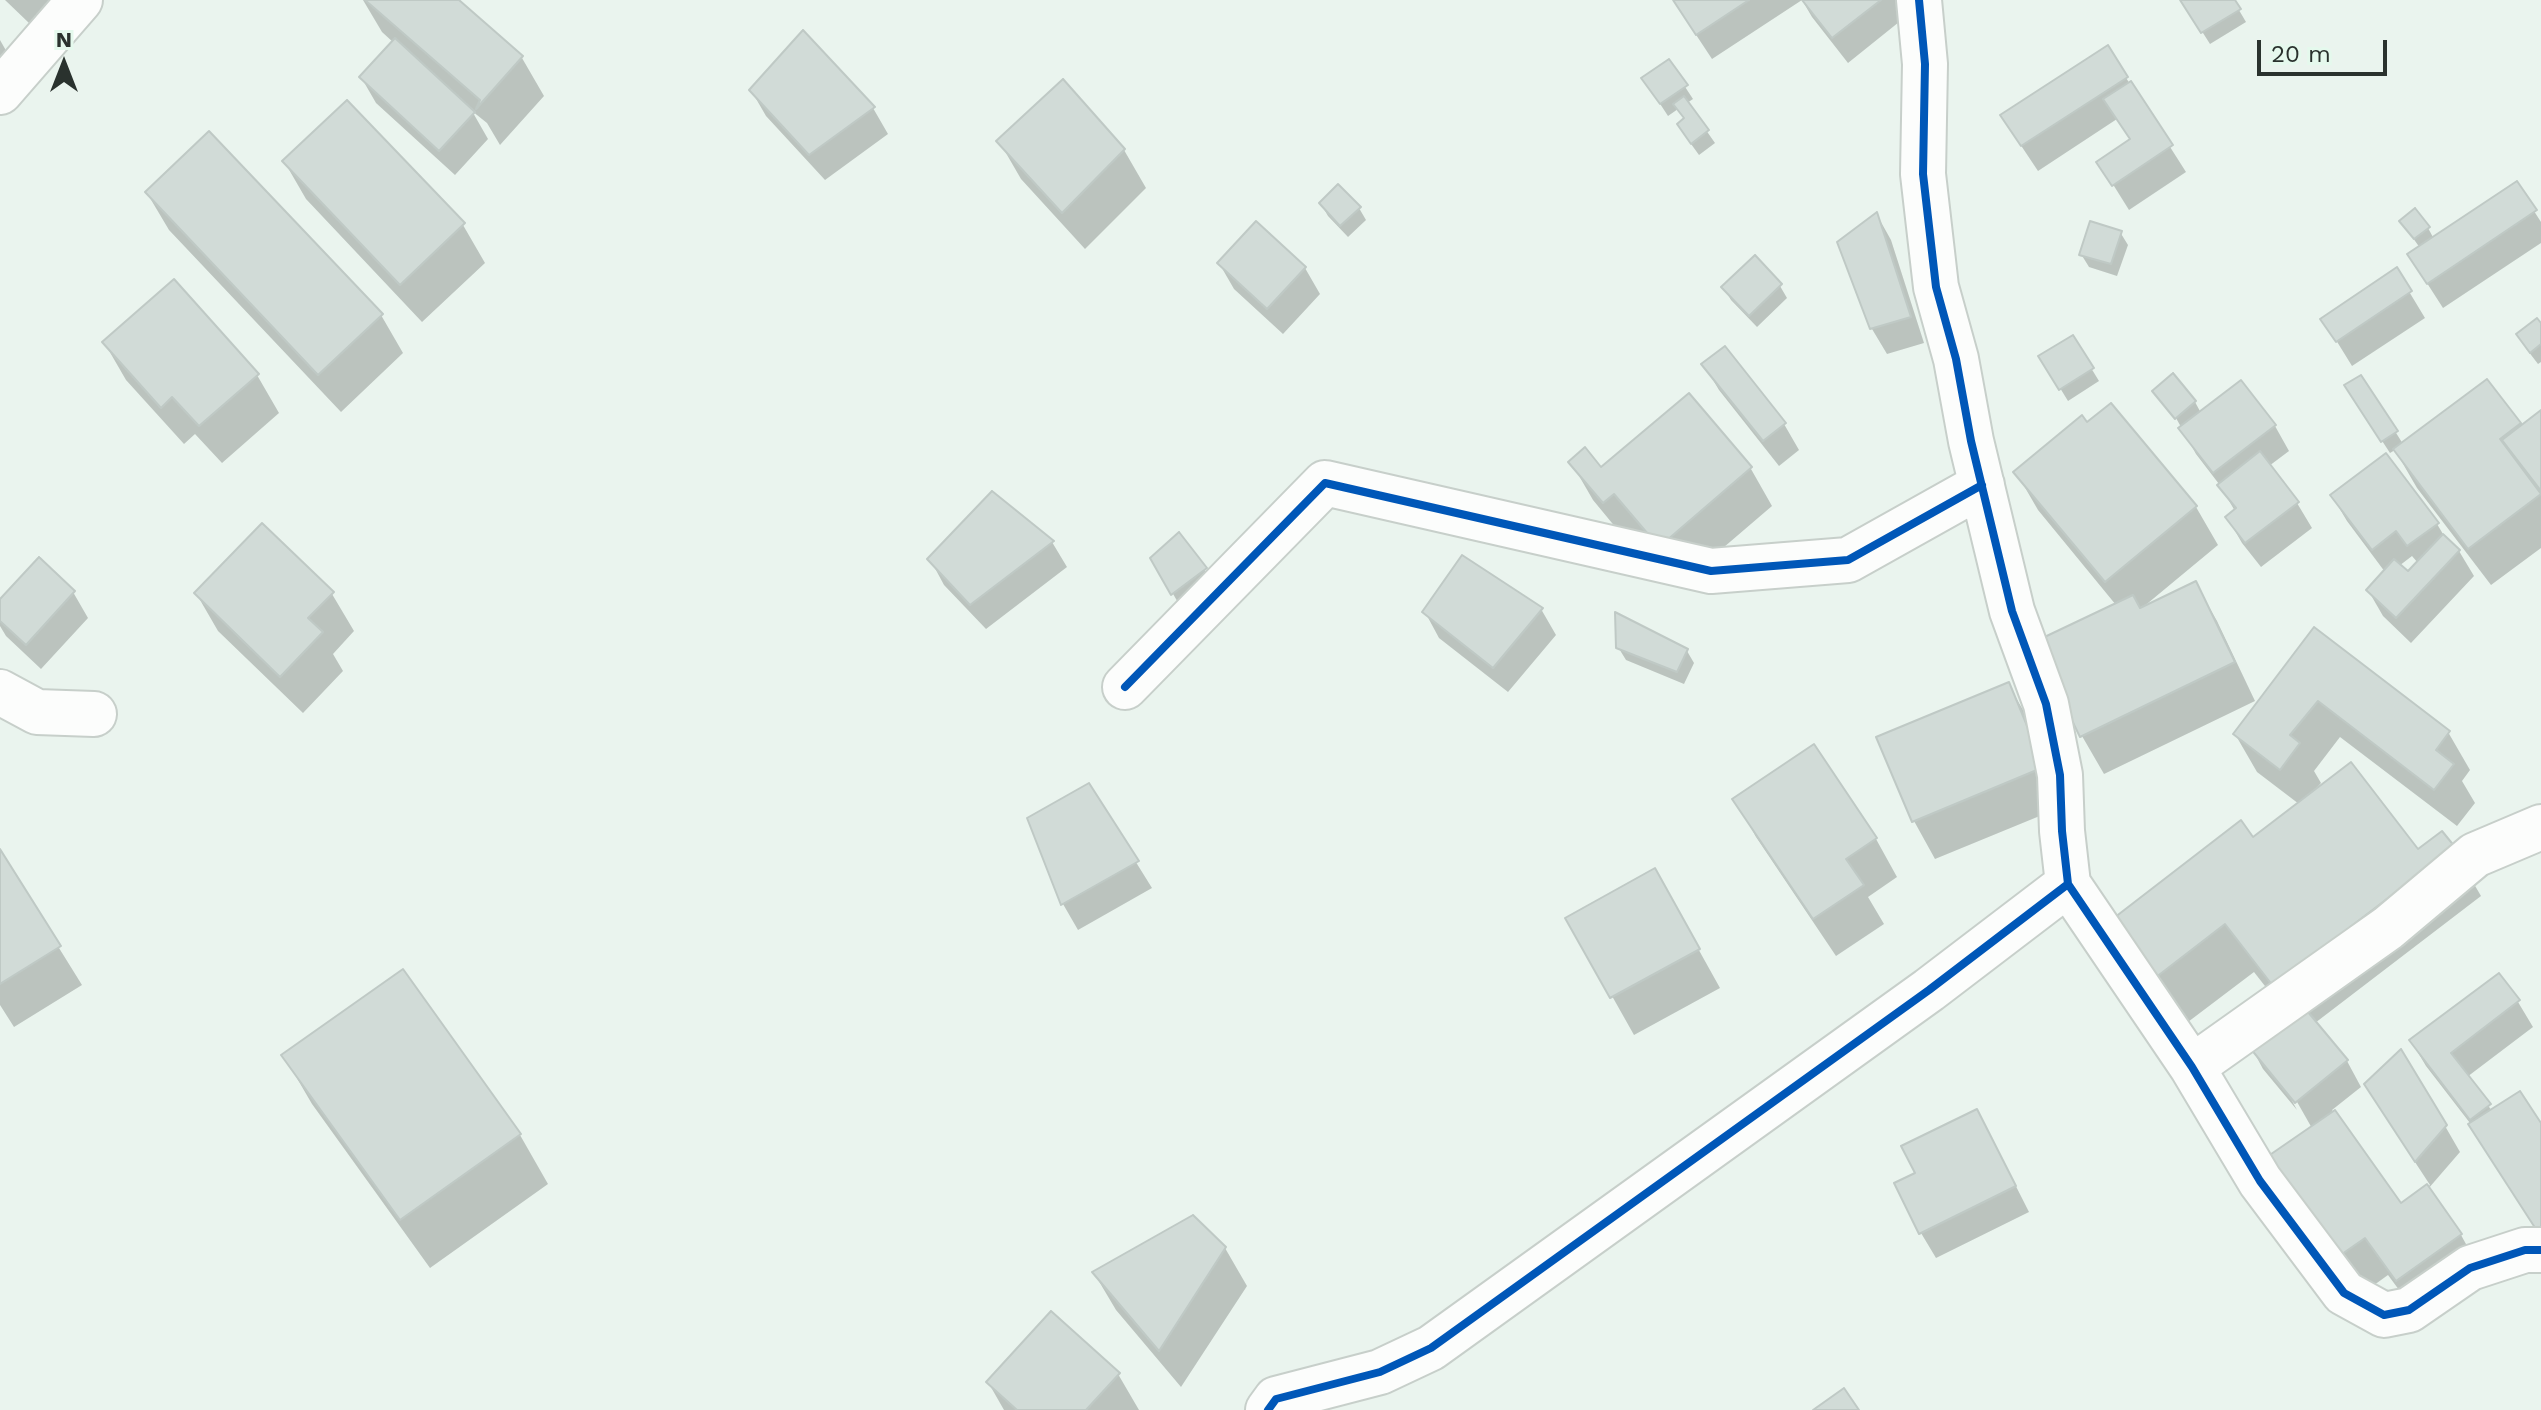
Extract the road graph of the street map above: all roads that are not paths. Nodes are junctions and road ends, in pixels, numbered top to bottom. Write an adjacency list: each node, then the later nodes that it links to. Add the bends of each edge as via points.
1 (80, 0): 3 (street)
2 (1919, 0): 4 (street, via 1925,64 1923,174 1936,287)
3 (0, 92)
4 (1982, 485): 5 (street, via 1848,560 1711,571 1325,483); 9 (street, via 2012,611 2046,704 2060,775)
5 (1125, 687)
6 (0, 692): 7 (street, via 37,712)
7 (94, 714)
8 (2541, 827): 10 (street, via 2475,855 2388,928)
9 (2068, 884): 10 (street); 12 (street, via 1431,1348 1380,1372 1276,1399)
10 (2192, 1067): 11 (street, via 2260,1181 2344,1293 2384,1315 2409,1310 2470,1268)
11 (2541, 1250)
12 (1268, 1410)

